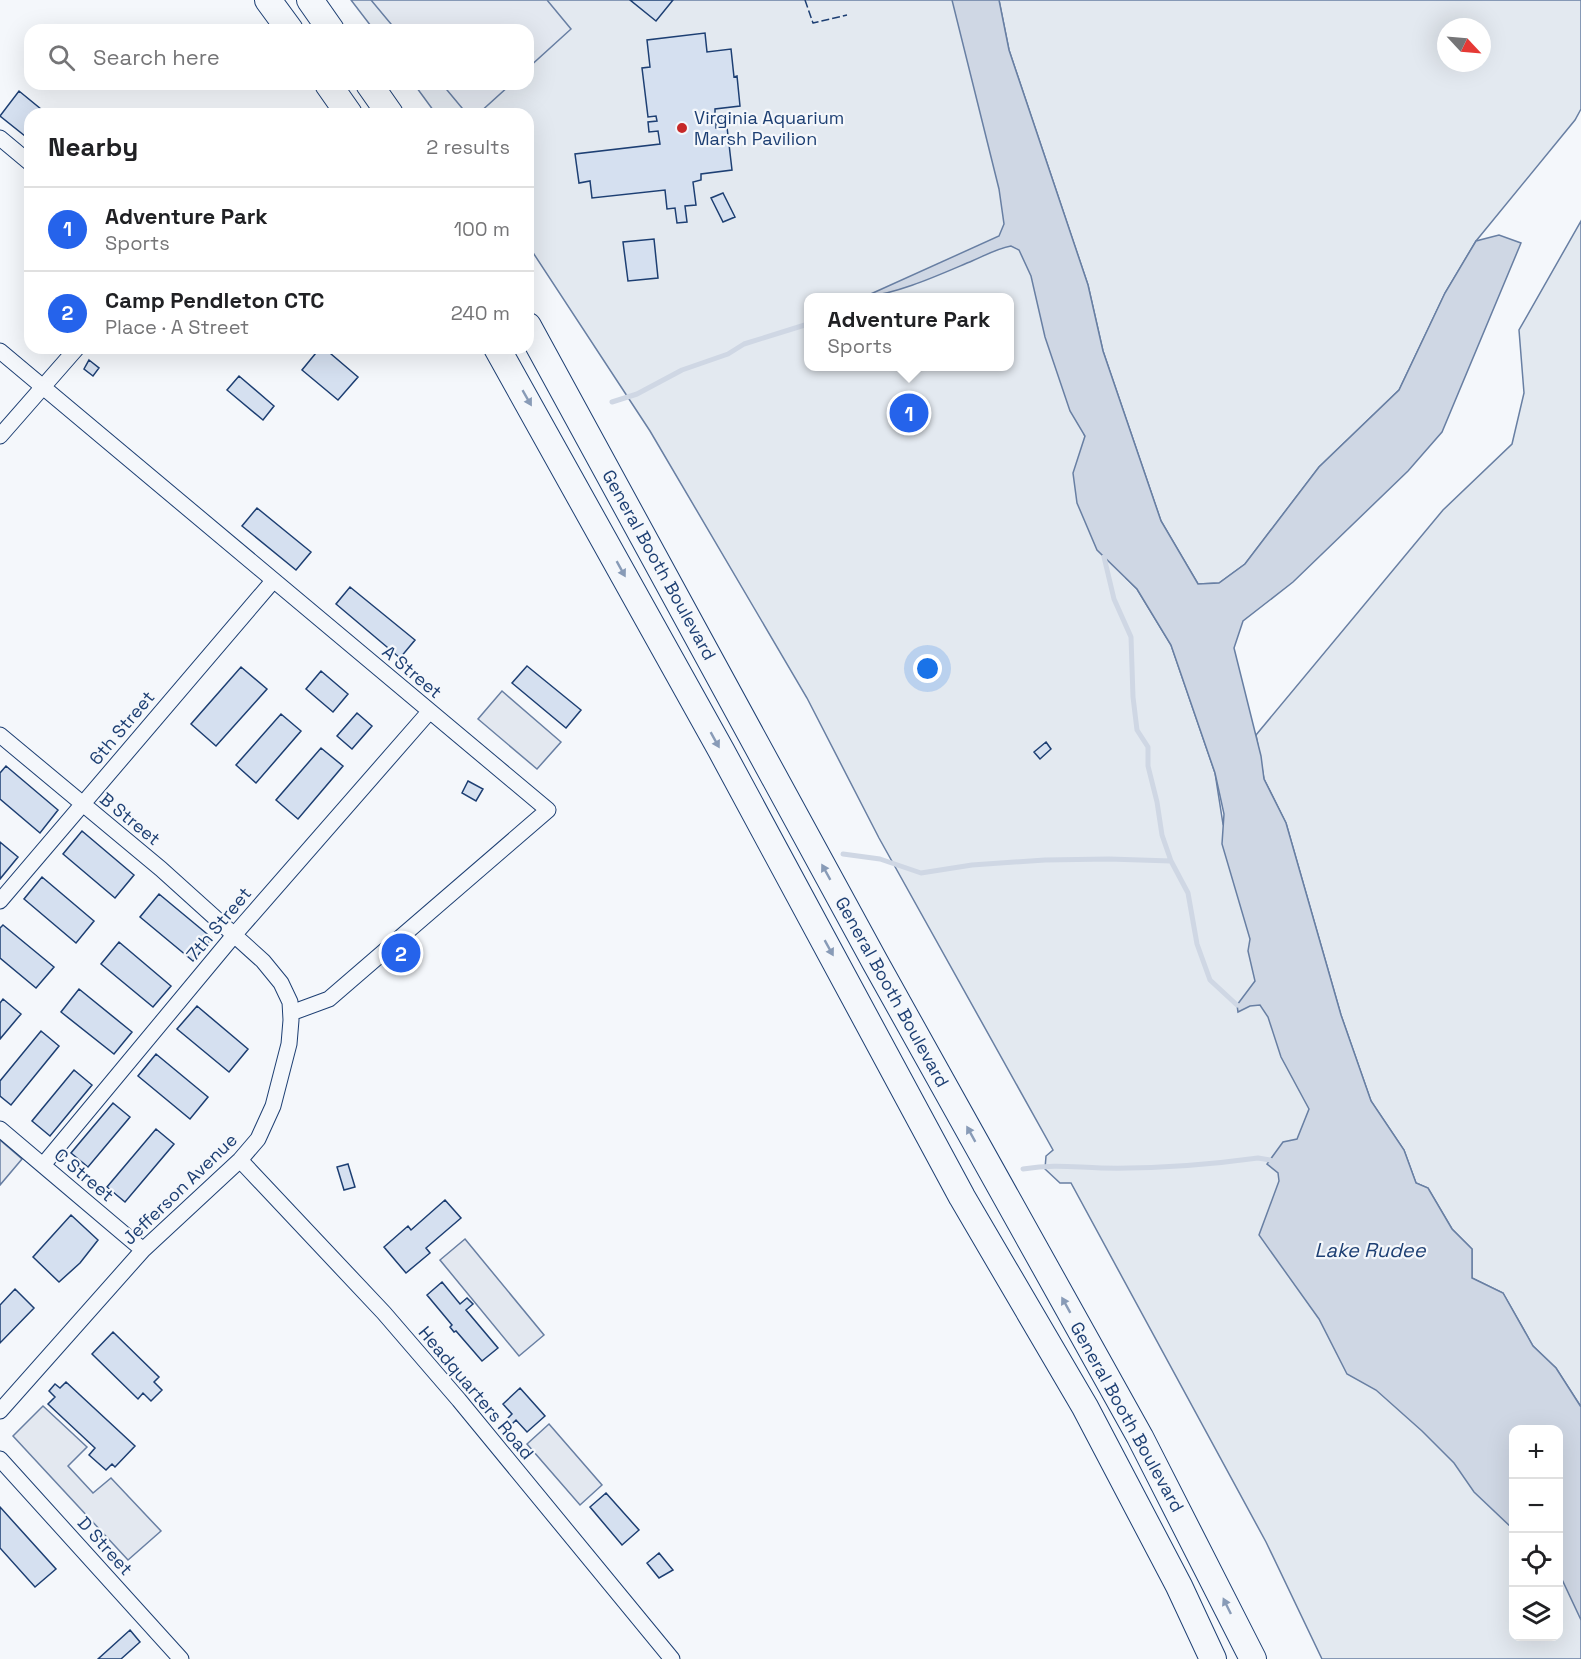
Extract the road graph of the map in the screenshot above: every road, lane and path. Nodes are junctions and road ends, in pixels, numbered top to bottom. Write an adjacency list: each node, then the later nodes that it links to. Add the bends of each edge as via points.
1 (268, 0): 3 (highway)
2 (310, 0): 4 (highway)
3 (286, 24)
4 (327, 24)
5 (332, 90): 7 (highway)
6 (373, 90): 8 (highway)
7 (345, 108)
8 (386, 108)
9 (0, 138): 10 (street)
10 (24, 158)
11 (534, 337): 33 (highway, General Booth Boulevard, one-way to 11, via 1140,1437 880,972)
12 (0, 351): 15 (street, A Street)
13 (72, 354): 15 (street)
14 (501, 354): 32 (highway, General Booth Boulevard, one-way to 32, via 760,821 962,1197 1085,1407)
15 (43, 387): 16 (street); 17 (street, A Street)
16 (0, 436)
17 (273, 581): 18 (street, A Street); 20 (street, 6th Street)
18 (429, 712): 22 (street, 7th Street); 23 (street, A Street, via 548,810 329,999)
19 (0, 735): 20 (street, B Street)
20 (82, 805): 21 (street, 6th Street); 22 (street, B Street)
21 (0, 901)
22 (235, 934): 23 (street, Jefferson Avenue, via 281,983); 26 (street, 7th Street)
23 (291, 1013): 25 (street, Jefferson Avenue, via 289,1044 273,1106 258,1139)
24 (0, 1129): 26 (street, C Street)
25 (240, 1160): 27 (street, Jefferson Avenue); 31 (street, Headquarters Road, via 384,1313)
26 (43, 1165): 27 (street, C Street)
27 (143, 1250): 28 (street, Jefferson Avenue)
28 (0, 1411)
29 (0, 1460): 30 (street, D Street)
30 (180, 1659)
31 (672, 1659)
32 (1213, 1659)
33 (1253, 1659)

